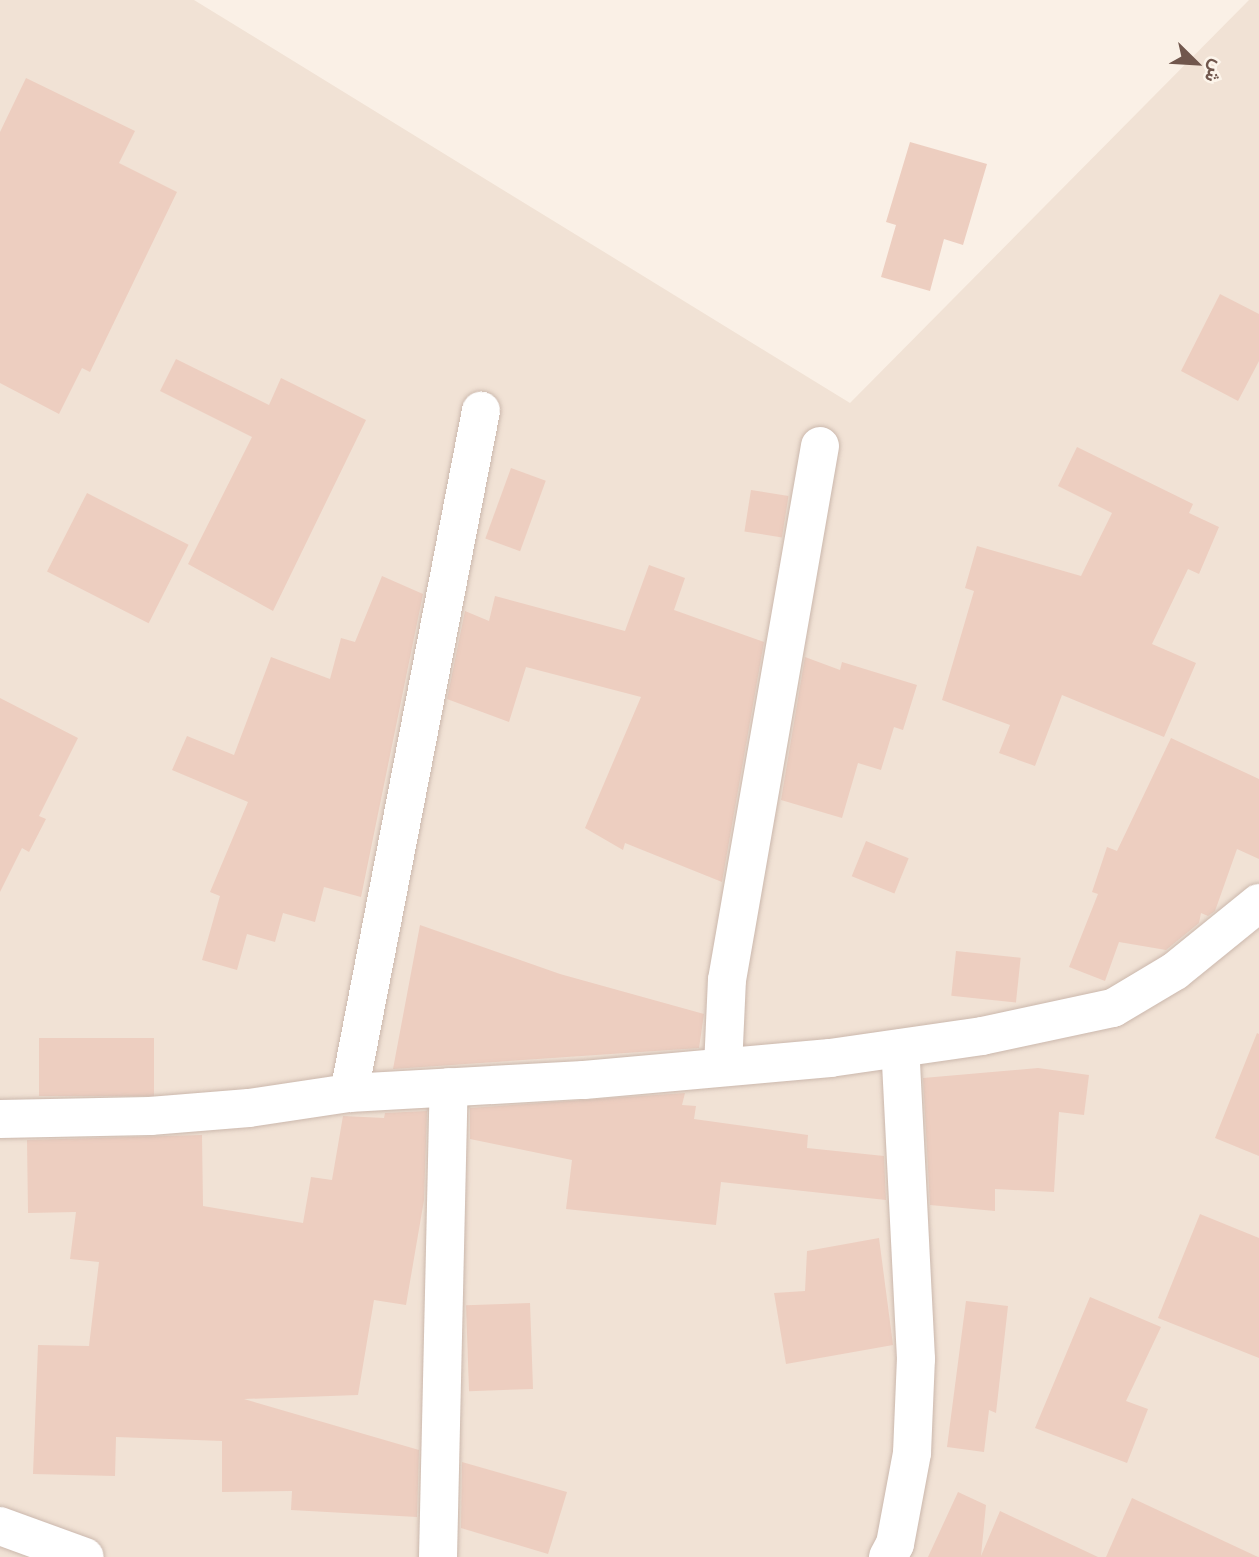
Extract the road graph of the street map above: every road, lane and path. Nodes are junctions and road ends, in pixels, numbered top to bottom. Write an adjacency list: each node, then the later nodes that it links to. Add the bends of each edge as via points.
1 (481, 411): 7 (street)
2 (820, 446): 5 (street, via 727,980)
3 (1259, 903): 4 (street, via 1175,971 1113,1008)
4 (900, 1048): 5 (street); 12 (street, via 916,1359 912,1453 895,1544)
5 (723, 1068): 6 (street)
6 (449, 1087): 7 (street); 11 (street)
7 (349, 1093): 8 (street, via 175,1114)
8 (0, 1119)
9 (0, 1526): 10 (street)
10 (85, 1557)
11 (438, 1557)
12 (888, 1557)

